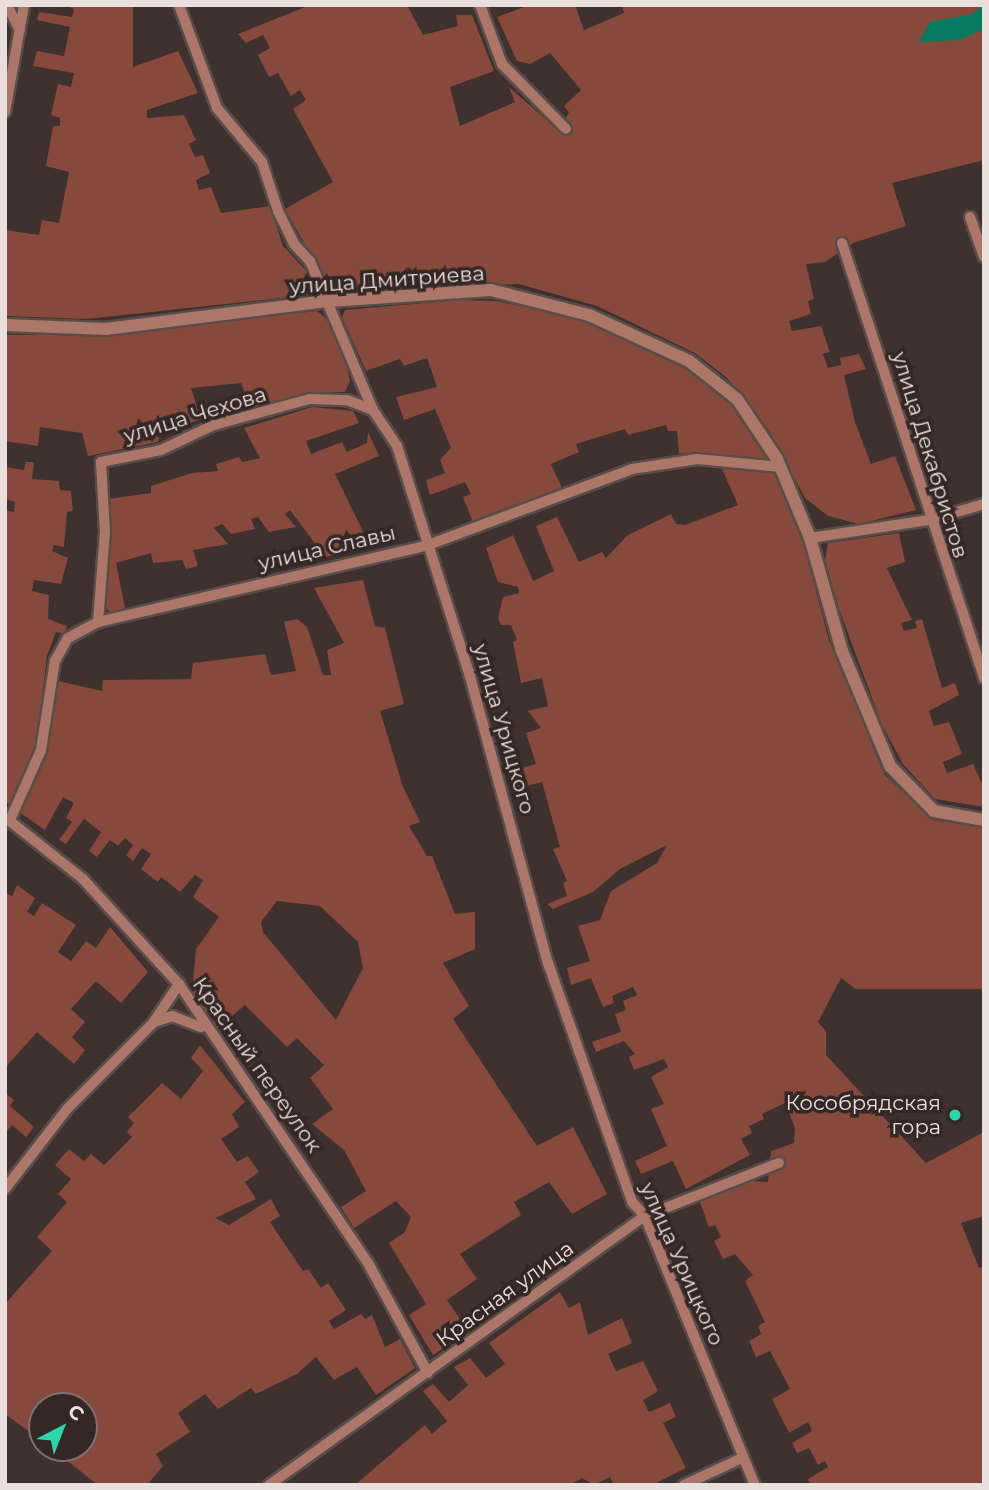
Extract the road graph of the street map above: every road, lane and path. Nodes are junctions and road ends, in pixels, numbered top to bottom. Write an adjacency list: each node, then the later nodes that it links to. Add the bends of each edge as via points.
1 (7, 5): 5 (street)
2 (24, 5): 5 (street)
3 (179, 5): 11 (street, улица Урицкого, via 217,108 262,162 278,211)
4 (480, 5): 7 (street, via 502,64)
5 (20, 30): 6 (street)
6 (5, 112)
7 (566, 129)
8 (970, 217): 10 (street)
9 (842, 243): 16 (street, улица Декабристов)
10 (984, 257)
11 (329, 301): 12 (street, улица Дмитриева, via 106,329); 13 (street, улица Урицкого); 14 (street, улица Дмитриева, via 491,290 589,315 689,361 737,399)
12 (5, 325)
13 (373, 410): 18 (street, улица Урицкого, via 397,446); 19 (street, улица Чехова, via 347,400 310,399 214,425 161,450 101,463 105,532)
14 (780, 467): 17 (street, улица Дмитриева); 18 (street, улица Славы, via 697,459 632,470)
15 (984, 505): 16 (street)
16 (929, 520): 17 (street); 20 (street, улица Декабристов)
17 (810, 538): 22 (street, улица Дмитриева, via 842,651 890,766 934,811)
18 (428, 545): 19 (street, улица Славы); 28 (street, улица Урицкого, via 469,673 548,963 632,1202)
19 (98, 622): 21 (street, улица Славы, via 68,638 55,661 41,750)
20 (984, 678)
21 (7, 819): 23 (street, Красный переулок, via 83,879)
22 (984, 820)
23 (179, 984): 24 (street); 25 (street, Красный переулок)
24 (153, 1023): 25 (street, via 188,1018); 27 (street, via 67,1109)
25 (205, 1029): 29 (street, Красный переулок, via 368,1263)
26 (779, 1163): 28 (street, Красная улица)
27 (5, 1189)
28 (645, 1216): 29 (street, Красная улица); 30 (street, улица Урицкого)
29 (428, 1373): 31 (street, Красная улица)
30 (742, 1458): 32 (street); 33 (street, улица Урицкого)
31 (269, 1485)
32 (684, 1485)
33 (755, 1485)

